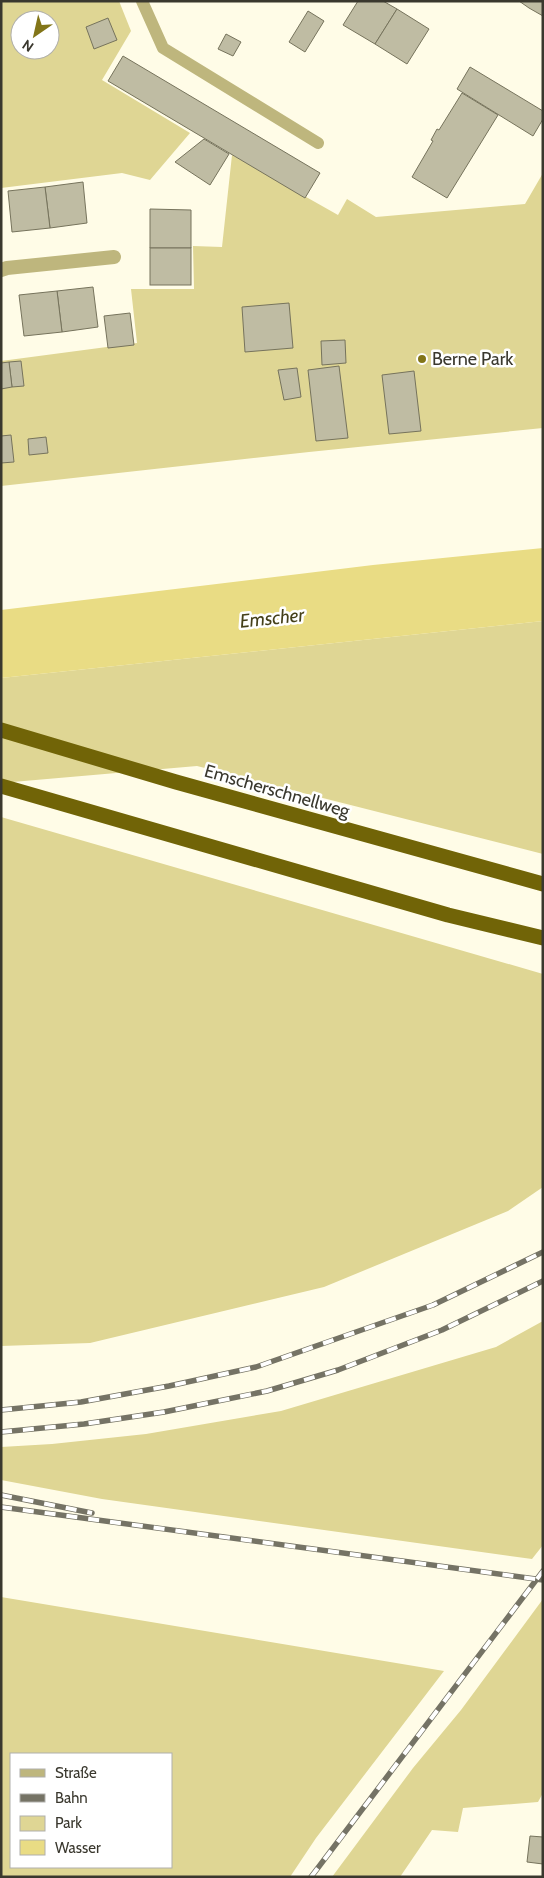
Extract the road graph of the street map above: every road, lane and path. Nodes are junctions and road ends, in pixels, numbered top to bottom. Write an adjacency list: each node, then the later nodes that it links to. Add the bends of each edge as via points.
1 (142, 1): 2 (lane, via 163,48)
2 (318, 143)
3 (114, 257): 4 (street)
4 (1, 270)
5 (1, 730): 7 (highway, Emscherschnellweg)
6 (1, 786): 8 (highway, via 448,915)
7 (543, 884)
8 (543, 938)

